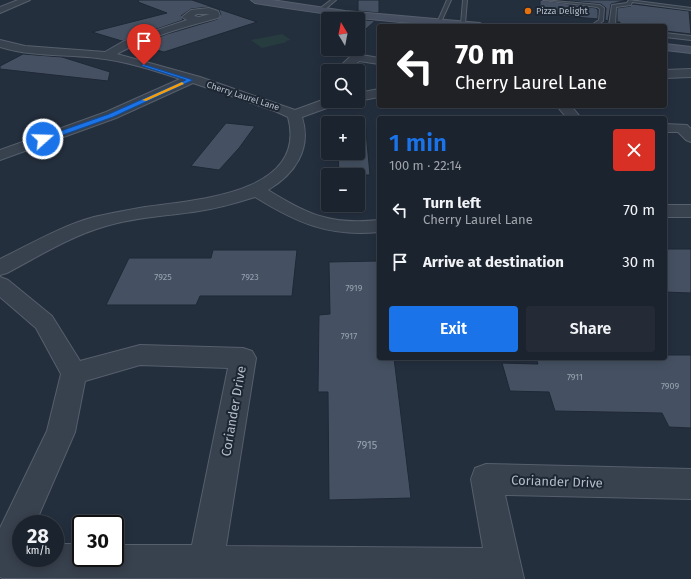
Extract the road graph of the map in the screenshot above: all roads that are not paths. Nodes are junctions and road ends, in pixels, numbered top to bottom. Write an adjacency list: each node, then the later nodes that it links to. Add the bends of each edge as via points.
1 (26, 0): 9 (street)
2 (255, 0): 10 (main road)
3 (334, 0): 10 (lane)
4 (449, 0): 12 (lane)
5 (465, 0): 13 (lane)
6 (545, 0): 14 (lane, via 598,6 602,8 601,22)
7 (631, 0): 8 (lane); 15 (lane, via 629,4 614,6)
8 (691, 9)
9 (0, 10)
10 (320, 11): 12 (main road)
11 (195, 20): 21 (street, via 128,43)
12 (439, 22): 13 (main road)
13 (463, 24)
14 (597, 24)
15 (612, 24)
16 (667, 35): 17 (lane)
17 (691, 38)
18 (0, 43): 21 (street, Cherry Laurel Lane, via 23,48)
19 (670, 48): 20 (main road)
20 (691, 51)
21 (106, 56): 26 (street, Cherry Laurel Lane, via 132,61)
22 (377, 61): 23 (street, via 356,57)
23 (348, 64)
24 (691, 73): 25 (street)
25 (667, 74)
26 (191, 80): 31 (street, Cherry Laurel Lane, via 280,108); 35 (street, via 111,115)
27 (377, 93): 28 (street)
28 (365, 96)
29 (321, 106): 31 (street)
30 (566, 108): 32 (street)
31 (294, 115): 36 (street, via 299,127 292,160 282,172)
32 (572, 116)
33 (667, 128): 34 (street, via 682,128)
34 (691, 137)
35 (0, 155)
36 (256, 190): 39 (street, via 296,215 313,222 352,229); 40 (street, via 208,205 99,222 64,236)
37 (667, 211): 38 (street)
38 (691, 211)
39 (377, 226)
40 (0, 268)
41 (0, 285): 42 (street, via 44,322)
42 (74, 373): 44 (street, Coriander Drive, via 140,355 243,358); 44 (street, Coriander Drive, via 60,432 2,561)
43 (691, 484): 45 (street, Coriander Drive, via 486,479)
44 (206, 562): 45 (street, Coriander Drive)
45 (505, 572)

